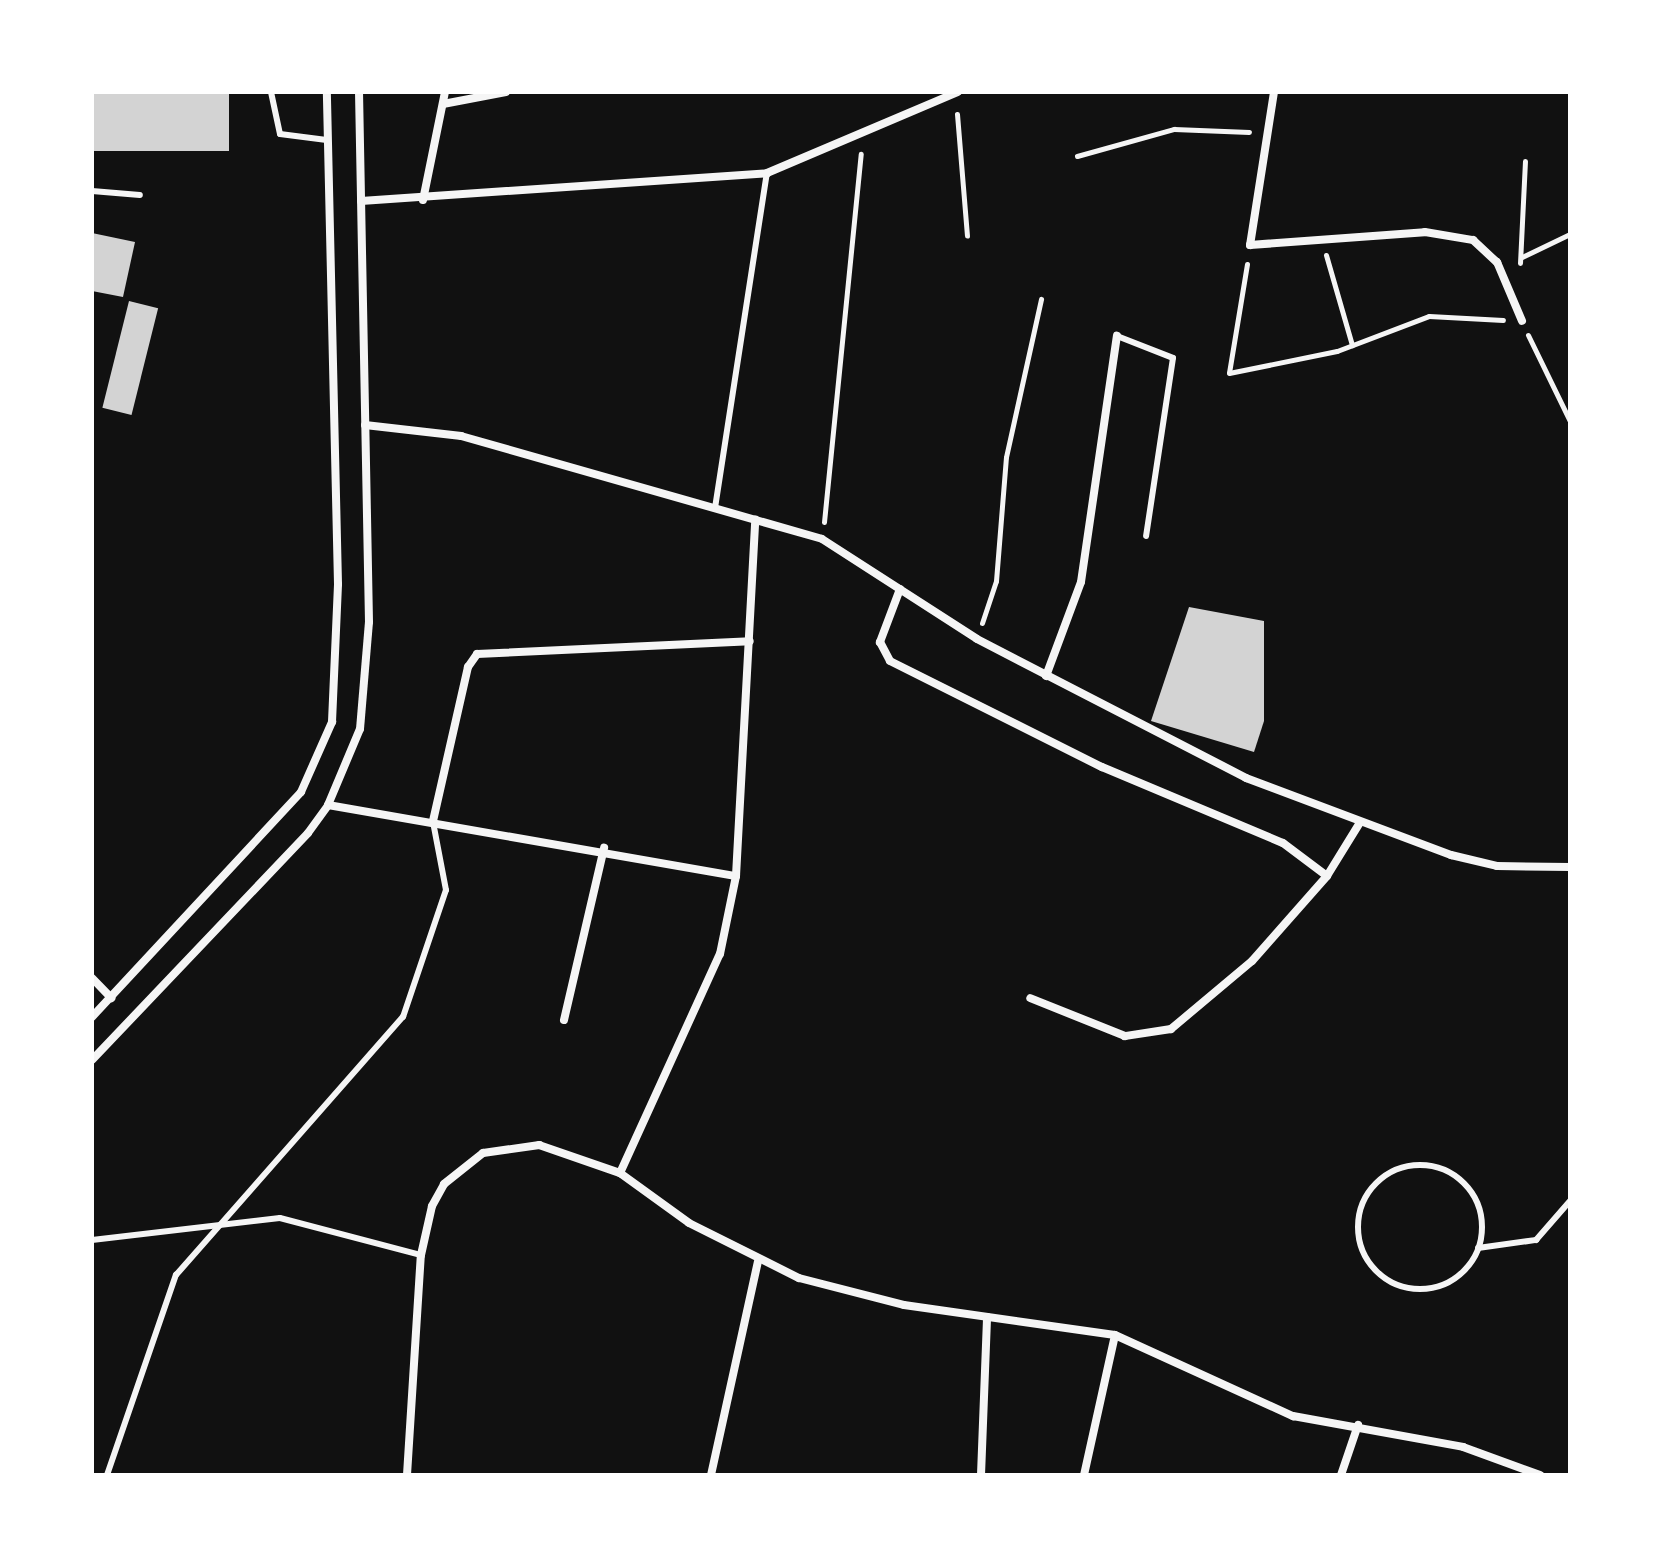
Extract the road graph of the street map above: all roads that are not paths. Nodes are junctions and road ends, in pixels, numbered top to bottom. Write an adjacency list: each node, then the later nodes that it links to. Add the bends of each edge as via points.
1 (271, 92): 9 (lane, via 280,134)
2 (327, 92): 9 (street)
3 (359, 92): 14 (street)
4 (445, 92): 8 (street)
5 (506, 92): 8 (street)
6 (957, 92): 10 (street)
7 (1274, 92): 15 (street, via 1250,245 1425,232 1473,240 1511,290)
8 (443, 104): 13 (street)
9 (327, 140): 32 (street, via 338,584 332,722 301,792)
10 (767, 173): 13 (street); 18 (lane)
11 (92, 191): 12 (lane)
12 (140, 195)
13 (423, 200): 14 (street)
14 (361, 201): 17 (street)
15 (1522, 321)
16 (1117, 336): 20 (lane, via 1173,358); 23 (street, via 1081,582)
17 (365, 425): 18 (street, via 461,436); 24 (street, via 366,689 360,729)
18 (715, 508): 19 (street)
19 (755, 520): 21 (street, via 822,539); 22 (street)
20 (1146, 536)
21 (900, 589): 23 (street); 30 (street, via 880,642 890,661 1102,767 1283,843)
22 (750, 641): 25 (street, via 477,654 468,667); 29 (street)
23 (1046, 676): 26 (street, via 1246,778)
24 (328, 805): 25 (street); 36 (street)
25 (433, 821): 27 (street); 39 (lane, via 446,890 403,1017)
26 (1359, 824): 28 (street, via 1497,866); 30 (street)
27 (604, 848): 29 (street); 35 (street)
28 (1570, 867)
29 (736, 876): 37 (street, via 720,954)
30 (1327, 876): 33 (street, via 1252,961 1171,1029 1125,1036)
31 (92, 978): 32 (street)
32 (111, 998): 34 (street)
33 (1030, 998)
34 (92, 1017)
35 (564, 1020)
36 (92, 1060)
37 (620, 1173): 42 (street, via 539,1145 483,1153 444,1184); 43 (street)
38 (1570, 1201): 41 (lane, via 1536,1240)
39 (224, 1221): 40 (lane); 42 (lane, via 318,1224); 47 (lane, via 176,1275)
40 (92, 1240)
41 (1478, 1248): 41 (lane, via 1481,1213 1449,1172 1397,1169 1361,1206 1359,1241 1391,1282 1443,1285)
42 (421, 1255): 48 (street)
43 (758, 1262): 44 (street, via 848,1293); 49 (street)
44 (987, 1317): 45 (street); 50 (street)
45 (1115, 1335): 46 (street, via 1293,1416); 51 (street)
46 (1358, 1425): 52 (street); 53 (street, via 1463,1447)
47 (107, 1475)
48 (407, 1475)
49 (711, 1475)
50 (981, 1475)
51 (1084, 1475)
52 (1341, 1475)
53 (1540, 1475)

